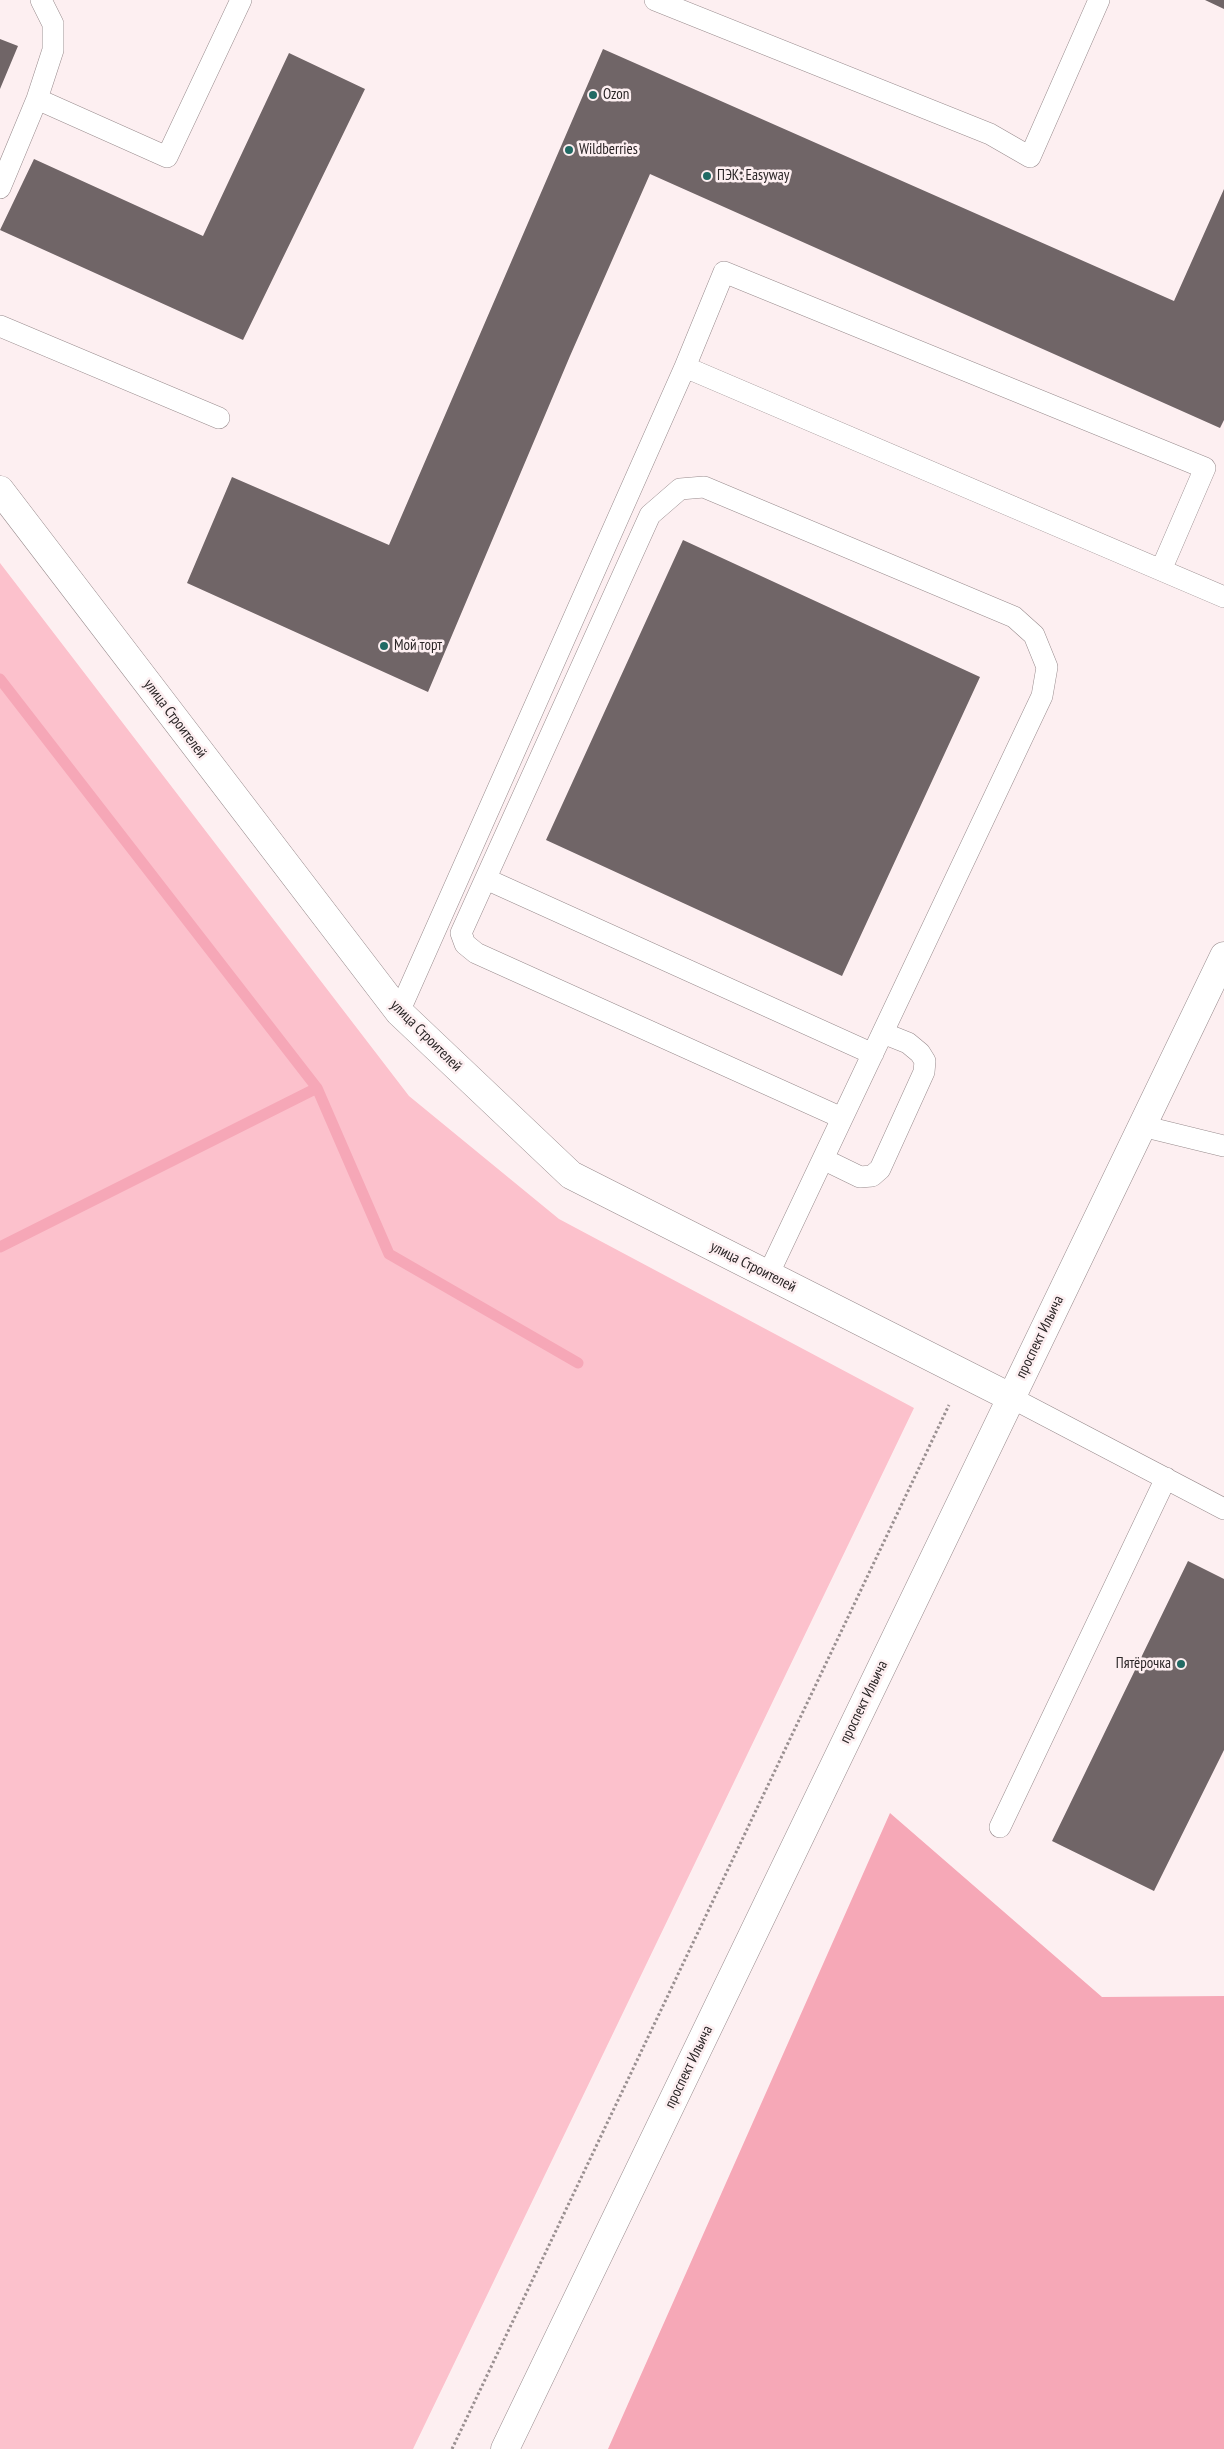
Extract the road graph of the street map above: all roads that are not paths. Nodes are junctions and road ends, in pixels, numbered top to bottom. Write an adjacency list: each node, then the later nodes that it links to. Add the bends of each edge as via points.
1 (41, 0): 5 (lane, via 53,24 53,50)
2 (241, 0): 5 (lane, via 166,157)
3 (655, 0): 4 (lane, via 990,134 1030,157)
4 (1099, 0)
5 (37, 99): 6 (lane)
6 (0, 188)
7 (0, 326): 9 (lane)
8 (685, 366): 11 (lane); 11 (lane, via 724,272 1205,468); 15 (lane)
9 (219, 418)
10 (0, 490): 15 (street, улица Строителей)
11 (1161, 570): 12 (lane)
12 (1224, 597)
13 (486, 879): 16 (lane, via 650,515 680,489 704,487 1014,617 1034,635 1047,667 1042,696); 17 (lane); 18 (lane, via 461,932 465,944 476,953)
14 (1224, 956): 19 (street, проспект Ильича)
15 (399, 1012): 22 (street, улица Строителей, via 570,1175)
16 (883, 1033): 17 (lane); 21 (lane, via 908,1043 926,1061 880,1169 872,1176 860,1177)
17 (873, 1054): 18 (lane)
18 (842, 1118): 21 (lane)
19 (1142, 1126): 20 (lane); 23 (street, проспект Ильича)
20 (1224, 1146)
21 (823, 1159): 22 (lane)
22 (768, 1275): 23 (street, улица Строителей)
23 (1010, 1397): 24 (lane); 27 (street, проспект Ильича)
24 (1166, 1478): 25 (lane); 26 (lane)
25 (1224, 1509)
26 (1000, 1827)
27 (506, 2449)

